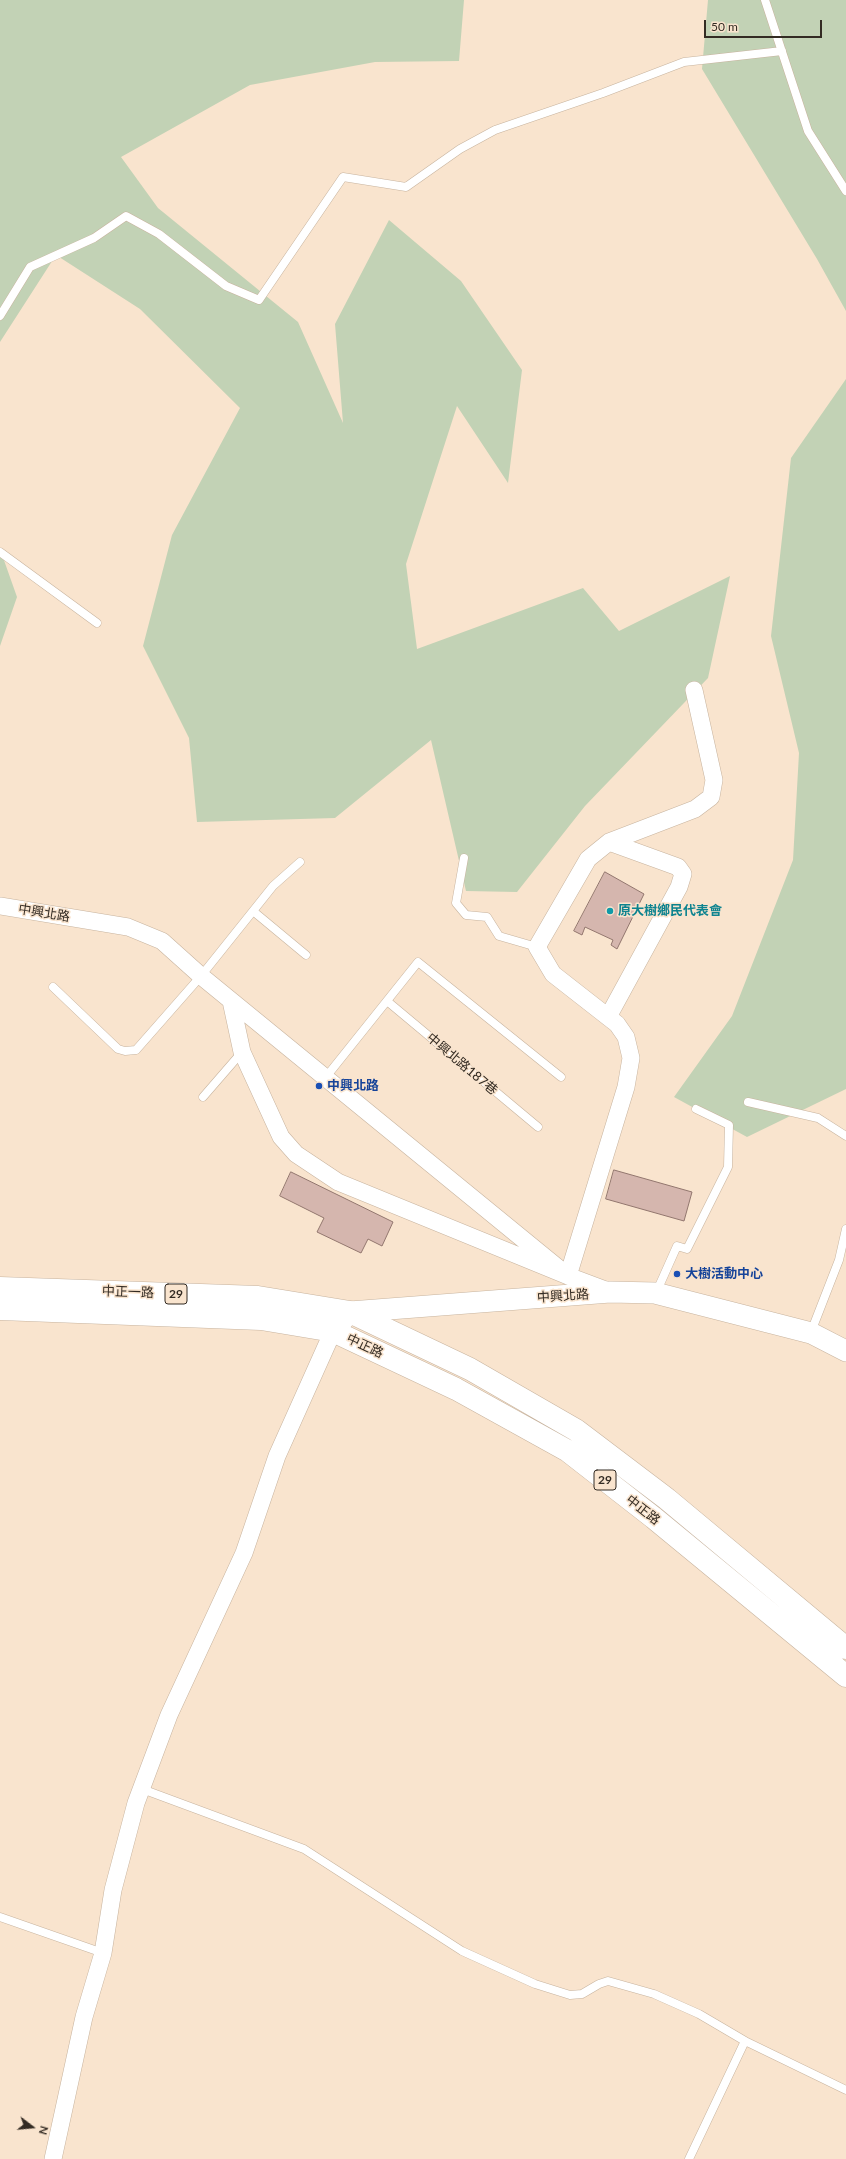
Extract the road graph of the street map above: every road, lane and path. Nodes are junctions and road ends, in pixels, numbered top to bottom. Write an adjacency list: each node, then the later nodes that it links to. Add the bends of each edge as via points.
1 (765, 0): 2 (lane)
2 (782, 51): 3 (lane, via 808,131); 4 (lane, via 684,62 495,130 460,149 406,187 343,177 259,300 226,286 159,234 126,216 94,238 30,267)
3 (846, 191)
4 (0, 316)
5 (0, 552): 6 (lane)
6 (97, 623)
7 (694, 690): 8 (street, via 714,780 710,796 695,809)
8 (609, 842): 13 (street, via 588,860); 19 (street, via 678,866 683,874 680,887)
9 (464, 858): 13 (lane, via 456,904 466,915 487,917 499,936)
10 (300, 862): 12 (lane, via 273,886)
11 (0, 906): 15 (street, 中興北路, via 128,927 162,942)
12 (253, 911): 14 (lane); 15 (lane)
13 (537, 947): 19 (street, via 553,974)
14 (306, 955)
15 (201, 976): 16 (lane, via 136,1050 125,1051 118,1049); 17 (street, 中興北路)
16 (53, 987)
17 (231, 1000): 20 (street); 21 (street, 中興北路)
18 (387, 1001): 21 (lane); 22 (lane, via 418,962); 26 (lane, 中興北路187巷)
19 (608, 1017): 29 (street, via 617,1024 626,1037 631,1058 626,1087)
20 (242, 1052): 23 (lane); 29 (street, via 281,1138 296,1154 338,1182)
21 (326, 1077): 29 (street, 中興北路)
22 (561, 1077)
23 (203, 1097)
24 (748, 1102): 27 (lane, via 818,1118)
25 (696, 1109): 32 (lane, via 729,1125 728,1167 687,1249 677,1246)
26 (538, 1127)
27 (846, 1136)
28 (846, 1229): 36 (lane, via 839,1260)
29 (568, 1276): 31 (street, 中興北路)
30 (0, 1288): 34 (main road, 中正一路 / 29, via 258,1297)
31 (610, 1292): 32 (street, 中興北路); 34 (street, 中興北路)
32 (655, 1293): 36 (street, 中興北路)
33 (0, 1309): 35 (main road, 中正一路 / 29, via 261,1319)
34 (350, 1312): 35 (street); 38 (main road, 中正路 / 29, via 470,1369 576,1430 667,1499)
35 (333, 1331): 39 (main road, 中正路 / 29, via 456,1389 568,1451 654,1518); 40 (street, via 277,1456 244,1553 169,1715)
36 (811, 1333): 37 (street, 中興北路)
37 (846, 1351)
38 (846, 1648)
39 (846, 1676)
40 (142, 1789): 42 (street, via 113,1890); 43 (lane, via 304,1849 462,1951 535,1984 570,1995 582,1994 608,1981 622,1984 654,1994 699,2014)
41 (0, 1917): 42 (lane)
42 (103, 1953): 45 (street, via 84,2017)
43 (745, 2041): 44 (lane); 46 (lane)
44 (846, 2090)
45 (53, 2159)
46 (689, 2159)

